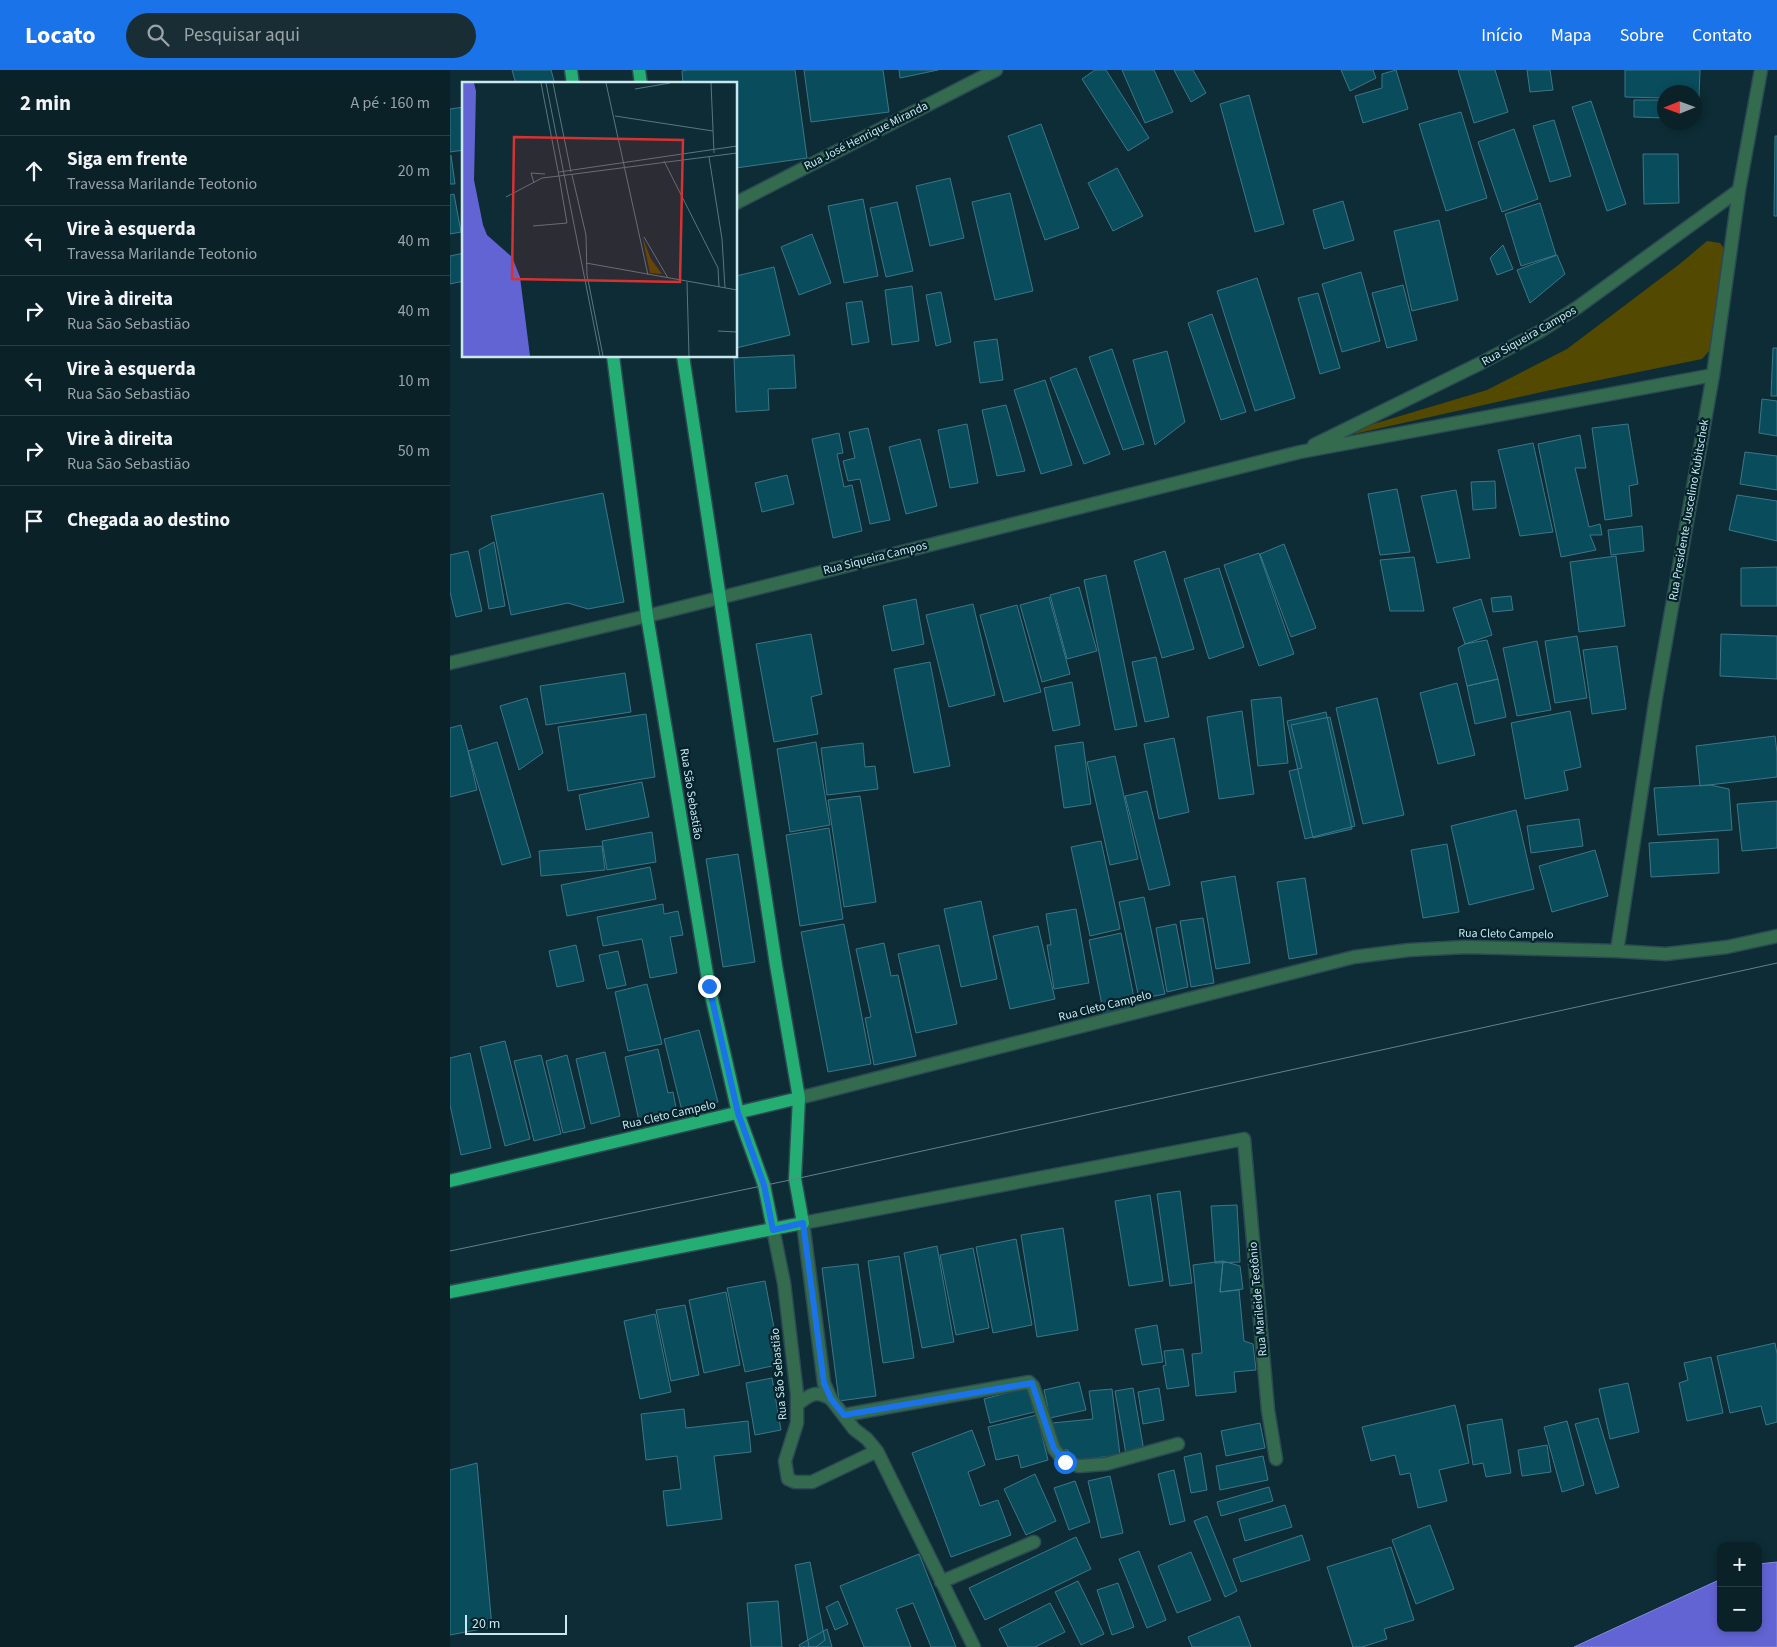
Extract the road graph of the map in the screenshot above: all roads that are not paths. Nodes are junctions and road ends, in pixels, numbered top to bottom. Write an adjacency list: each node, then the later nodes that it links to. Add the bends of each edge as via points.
1 (996, 70): 4 (street, Rua José Henrique Miranda)
2 (1761, 70): 3 (street, Rua Presidente Juscelino Kubitschek)
3 (1739, 190): 7 (street, Rua Presidente Juscelino Kubitschek); 8 (street, Rua Siqueira Campos, via 1539,332)
4 (738, 201)
5 (613, 358): 10 (main road, Rua São Sebastião)
6 (683, 358): 9 (main road)
7 (1714, 375): 8 (street, Rua Siqueira Campos); 13 (street, Rua Presidente Juscelino Kubitschek, via 1656,697)
8 (1300, 452): 9 (street, Rua Siqueira Campos)
9 (721, 597): 10 (street, Rua Siqueira Campos); 14 (main road)
10 (647, 616): 11 (street, Rua Siqueira Campos); 15 (main road, Rua São Sebastião, via 709,986)
11 (450, 662)
12 (1777, 936): 13 (street, Rua Cleto Campelo, via 1666,954)
13 (1617, 951): 14 (street, Rua Cleto Campelo, via 1466,947 1354,957)
14 (799, 1098): 15 (main road, Rua Cleto Campelo); 17 (main road, via 795,1179)
15 (738, 1113): 16 (main road, Rua Cleto Campelo); 18 (main road, Rua São Sebastião, via 764,1185)
16 (450, 1181)
17 (803, 1223): 18 (main road); 20 (street, via 824,1383); 25 (street, Rua Marileide Teotônio, via 1244,1139 1268,1410)
18 (773, 1230): 19 (main road); 21 (street, Rua São Sebastião, via 784,1283)
19 (450, 1292)
20 (831, 1399): 21 (street, via 822,1393 809,1395); 22 (street)
21 (797, 1405): 24 (street, Rua São Sebastião, via 797,1423 785,1461 788,1479 812,1482)
22 (844, 1415): 23 (street, via 1029,1382 1054,1449 1065,1462 1079,1466 1106,1464); 24 (street)
23 (1178, 1444)
24 (877, 1451): 27 (street)
25 (1276, 1459)
26 (1034, 1542): 27 (street)
27 (941, 1582): 28 (street)
28 (974, 1647)

